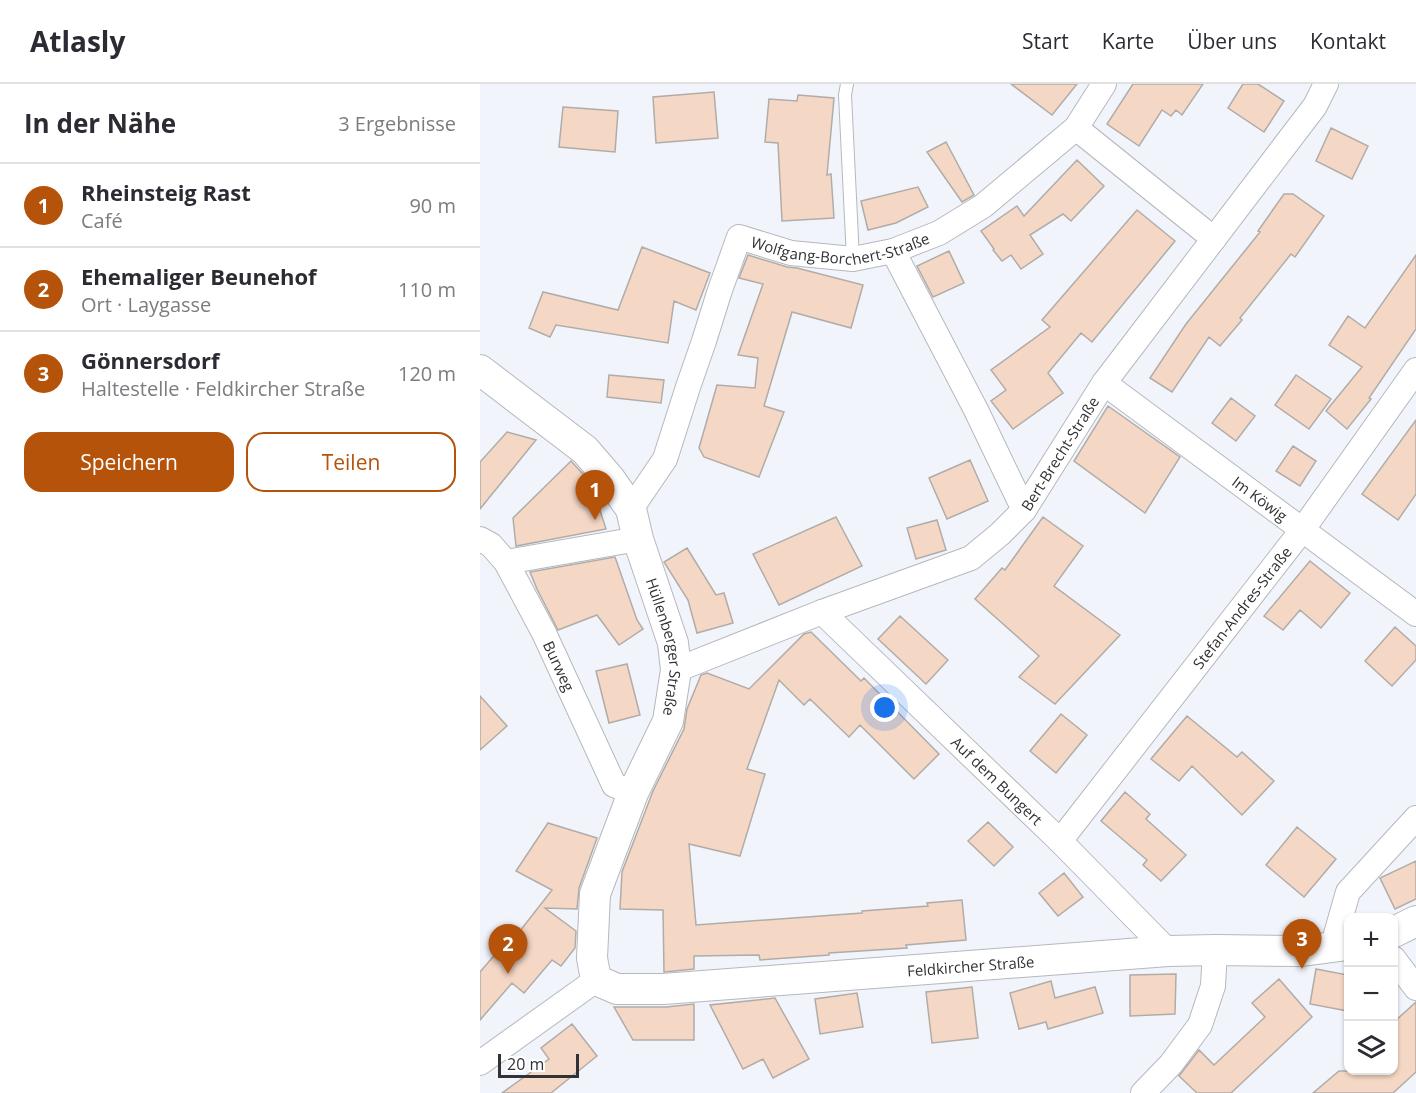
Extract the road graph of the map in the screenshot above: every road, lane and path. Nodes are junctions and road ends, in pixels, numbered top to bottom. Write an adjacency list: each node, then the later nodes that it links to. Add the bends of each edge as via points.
1 (847, 84): 7 (lane)
2 (1104, 84): 4 (street, Wolfgang-Borchert-Straße)
3 (1326, 84): 5 (street, Bert-Brecht-Straße, via 1315,106)
4 (1076, 129): 5 (street); 6 (street, Wolfgang-Borchert-Straße, via 983,206 939,233)
5 (1214, 239): 10 (street, Bert-Brecht-Straße)
6 (893, 251): 7 (street, Wolfgang-Borchert-Straße); 12 (street)
7 (853, 259): 11 (street, Wolfgang-Borchert-Straße, via 791,253 739,237 665,459)
8 (480, 370): 11 (street, Hüllenberger Straße, via 585,450)
9 (1416, 370): 13 (street, Stefan-Andres-Straße)
10 (1104, 383): 12 (street, Bert-Brecht-Straße); 13 (street, Im Köwig)
11 (631, 509): 15 (street, Hüllenberger Straße)
12 (1024, 510): 17 (street, Bert-Brecht-Straße, via 971,558)
13 (1303, 530): 18 (street, Im Köwig); 22 (street, Stefan-Andres-Straße)
14 (480, 539): 16 (street, Burweg)
15 (638, 539): 16 (street); 19 (street, Hüllenberger Straße, via 673,644)
16 (506, 562): 20 (street, Burweg, via 544,633 614,785)
17 (822, 612): 19 (street, Bert-Brecht-Straße); 22 (street, Auf dem Bungert)
18 (1416, 614)
19 (676, 670): 20 (street, Hüllenberger Straße, via 668,721)
20 (633, 793): 29 (street, Hüllenberger Straße, via 595,894 592,958)
21 (1416, 818): 25 (street, via 1348,892)
22 (1060, 841): 27 (street, Auf dem Bungert)
23 (1416, 921): 24 (street)
24 (1398, 930)
25 (1340, 946): 26 (street, Feldkircher Straße, via 1302,951)
26 (1215, 950): 27 (street, Feldkircher Straße); 32 (street, via 1213,986 1200,1025)
27 (1168, 951): 29 (street, Feldkircher Straße, via 663,990 617,990)
28 (1398, 964): 30 (street)
29 (596, 980): 31 (street)
30 (1416, 988)
31 (480, 1063)
32 (1143, 1093)

